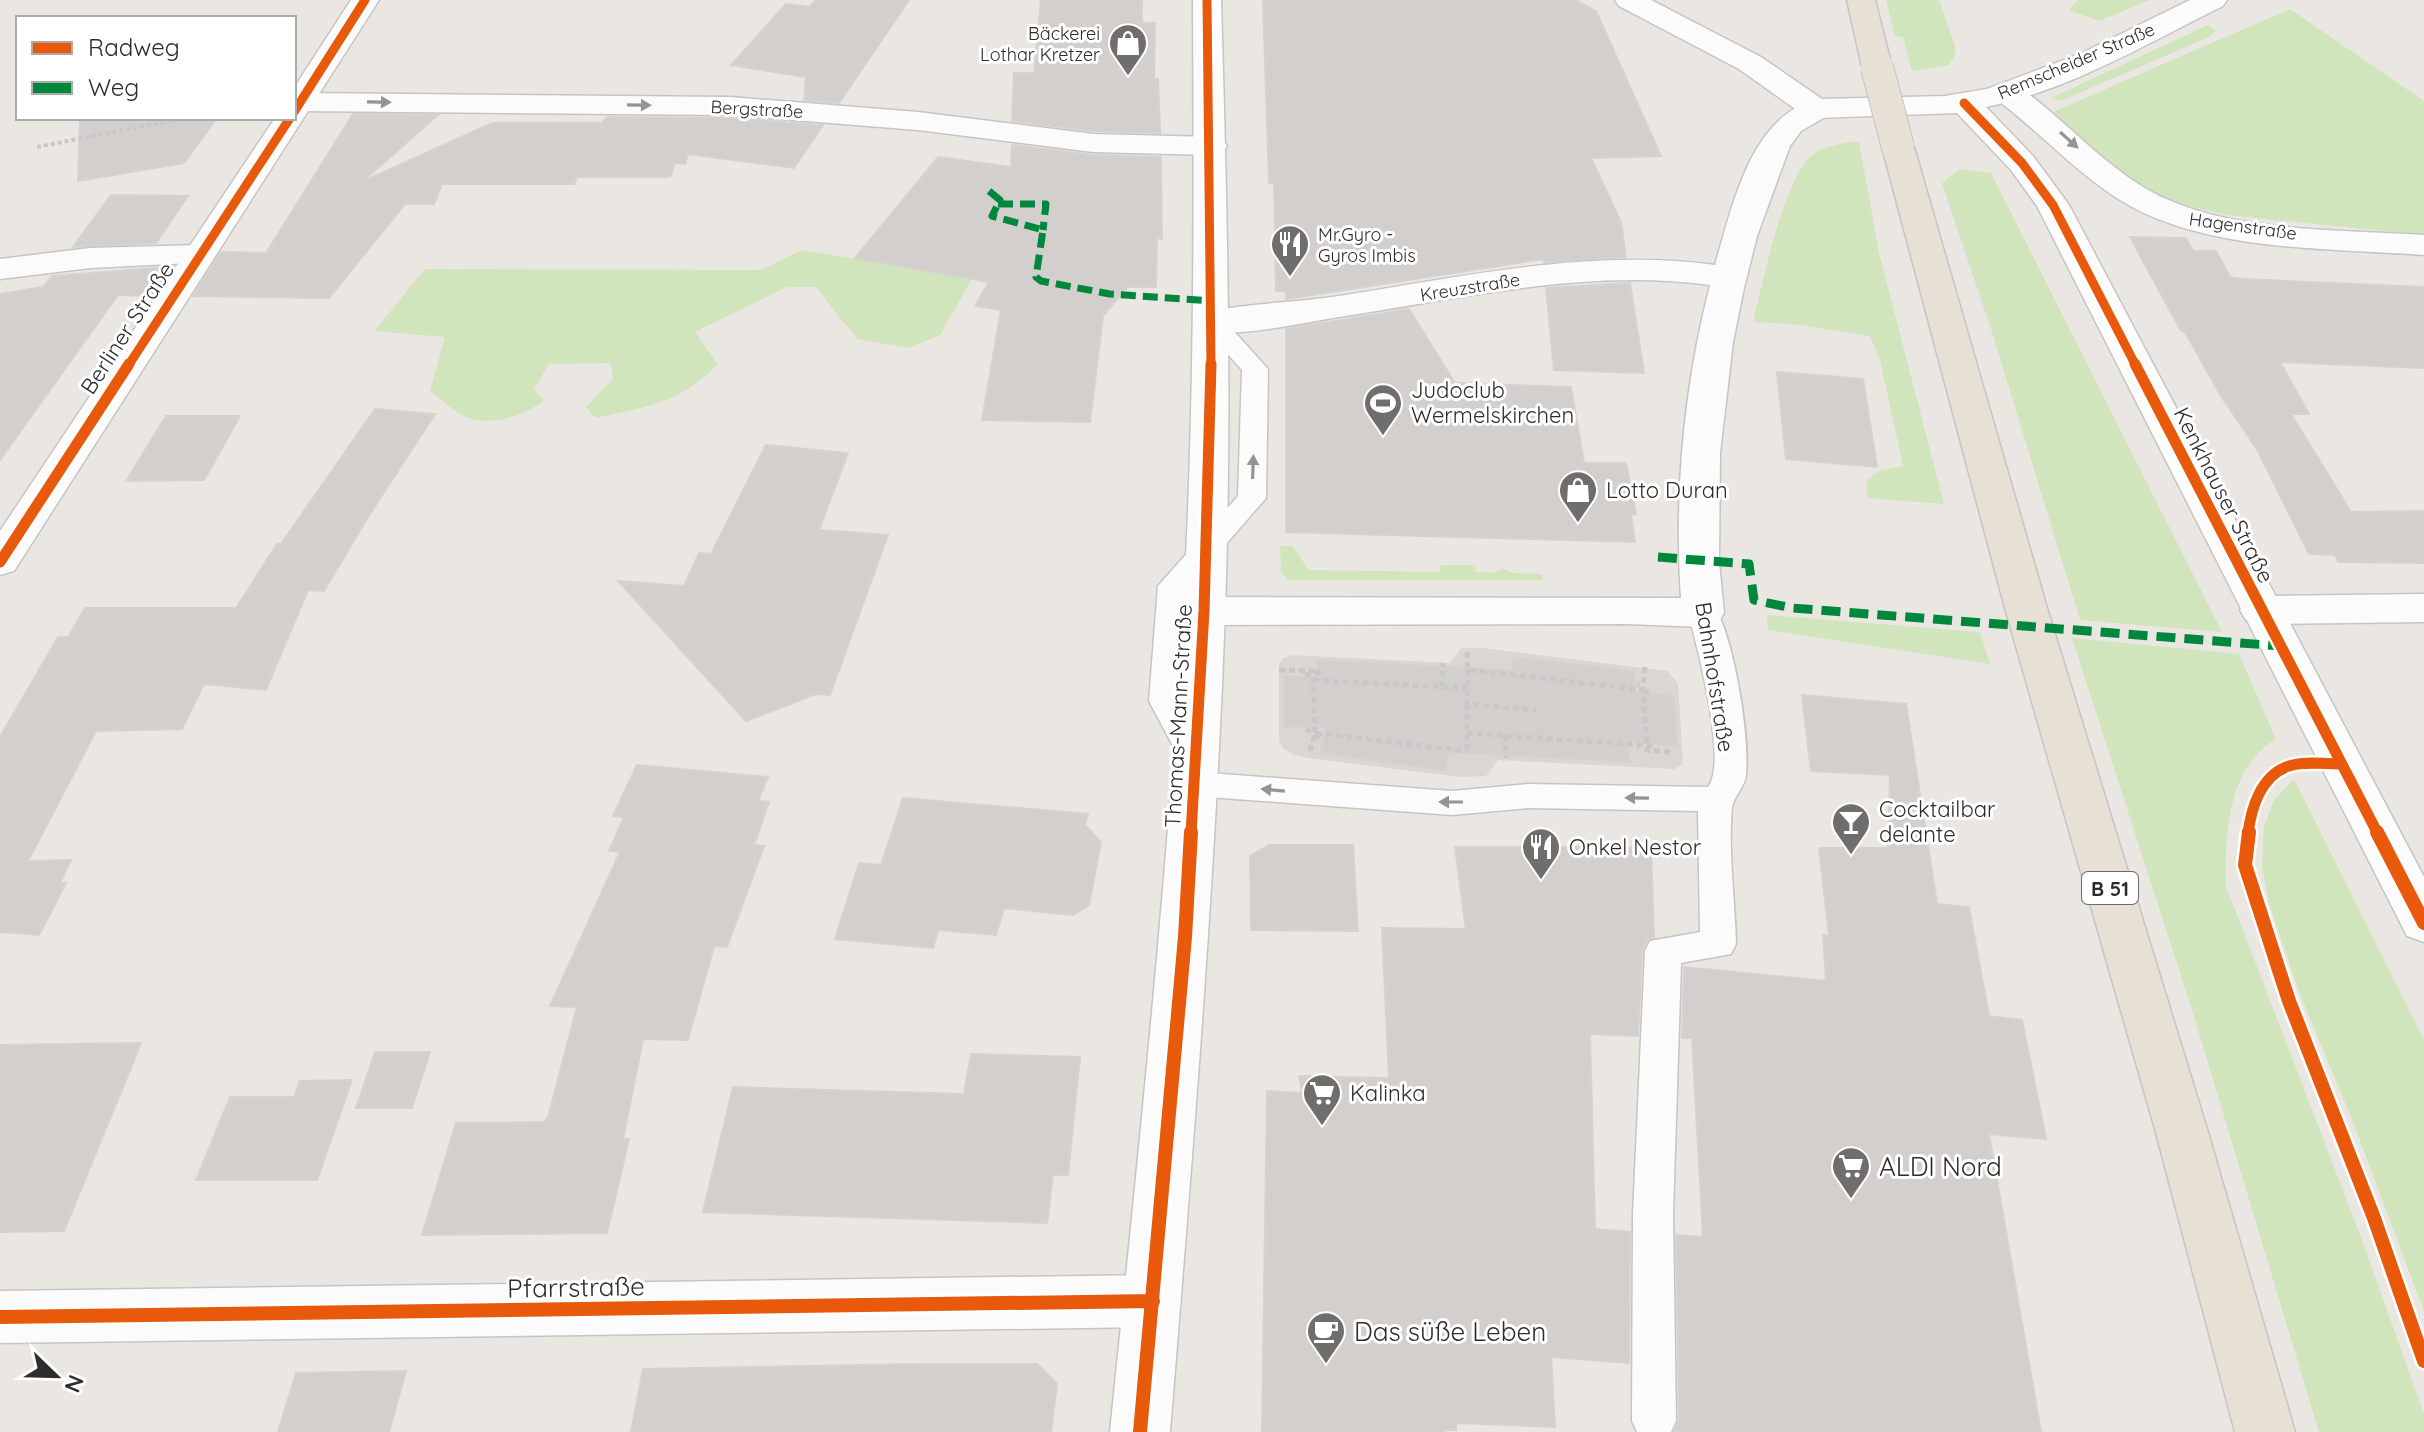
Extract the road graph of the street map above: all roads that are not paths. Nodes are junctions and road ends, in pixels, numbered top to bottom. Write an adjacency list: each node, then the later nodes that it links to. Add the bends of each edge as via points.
1 (365, 0): 8 (street, Berliner Straße)
2 (1207, 0): 12 (street, Thomas-Mann-Straße)
3 (1629, 0): 9 (street, via 1750,63)
4 (1861, 0): 31 (main road, B 51, bridge, via 2032,628)
5 (2213, 0): 6 (street, Remscheider Straße)
6 (2007, 93): 7 (street, Remscheider Straße); 13 (street, Hagenstraße, one-way to 13, via 2131,194 2174,215 2222,226)
7 (1964, 103): 9 (street, Remscheider Straße); 21 (street, Kenkhauser Straße, via 2022,163 2053,205)
8 (296, 108)
9 (1816, 109): 16 (street, Bahnhofstraße, via 1792,123 1776,143)
10 (296, 110): 12 (street, Bergstraße, one-way to 12, via 730,106 918,121 1093,143)
11 (288, 120): 14 (street, Berliner Straße)
12 (1211, 146): 17 (street, Thomas-Mann-Straße)
13 (2424, 245)
14 (198, 255): 15 (street, via 90,258); 19 (street, Berliner Straße)
15 (0, 269)
16 (1728, 277): 17 (street, Kreuzstraße, via 1636,269 1533,277); 23 (street, Bahnhofstraße, via 1702,453)
17 (1212, 322): 18 (street, Thomas-Mann-Straße)
18 (1206, 550): 22 (street, Thomas-Mann-Straße); 24 (lane, via 1173,586 1165,701)
19 (0, 562)
20 (2424, 608): 21 (street, Kenkhauser Straße)
21 (2261, 610): 26 (street, Kenkhauser Straße)
22 (1204, 611): 23 (street); 24 (street, Thomas-Mann-Straße)
23 (1703, 613): 25 (lane, Bahnhofstraße, via 1715,649 1729,754 1729,777)
24 (1196, 771): 25 (lane, one-way to 24, via 1528,796 1452,803); 27 (street, Thomas-Mann-Straße)
25 (1715, 799): 29 (lane, via 1718,944 1663,951 1653,1214)
26 (2424, 923)
27 (1153, 1301): 28 (street, Pfarrstraße); 30 (street, Thomas-Mann-Straße)
28 (0, 1317)
29 (1654, 1421)
30 (1140, 1432)
31 (2265, 1432)

